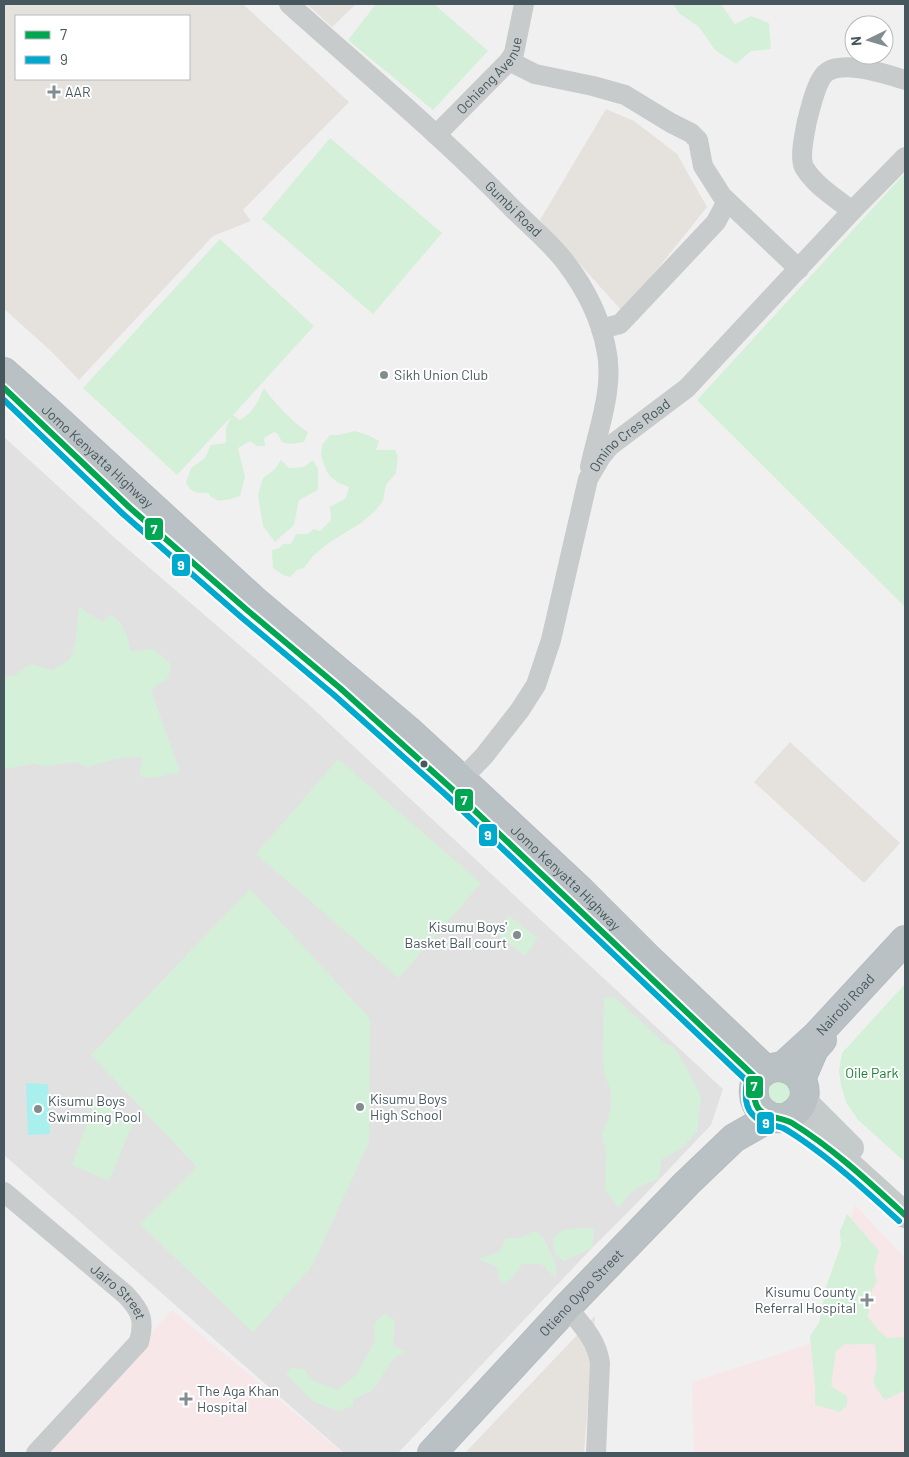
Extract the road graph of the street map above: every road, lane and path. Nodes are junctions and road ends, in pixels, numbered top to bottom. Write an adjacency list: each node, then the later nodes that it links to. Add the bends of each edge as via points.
1 (289, 4): 5 (street, Gumbi Road)
2 (524, 4): 3 (street, Ochieng Avenue, via 514,53)
3 (509, 61): 5 (street, Ochieng Avenue); 7 (street, via 535,74 625,95 691,133 698,140 703,166)
4 (905, 80): 8 (street, via 872,70 845,67 826,72 820,81 804,133 803,164 816,181)
5 (436, 136): 10 (street, Gumbi Road, via 473,168 565,262 586,292)
6 (905, 157): 8 (street, Omino Cres Road)
7 (727, 201): 9 (street); 10 (street, via 716,222 620,324)
8 (852, 211): 9 (street, Omino Cres Road)
9 (799, 269): 13 (street, Omino Cres Road, via 687,388 610,446)
10 (601, 329): 13 (street, Gumbi Road, via 609,373)
11 (4, 372): 14 (highway, Jomo Kenyatta Highway, via 256,602 410,732)
12 (4, 388): 14 (highway, Jomo Kenyatta Highway, via 129,506 247,610)
13 (588, 479): 14 (street, Omino Cres Road, via 551,640 536,685 484,756)
14 (456, 784): 17 (highway, Jomo Kenyatta Highway)
15 (905, 940): 17 (highway, Nairobi Road, via 817,1035)
16 (905, 945): 17 (highway, Nairobi Road)
17 (777, 1091): 19 (main road); 20 (main road, via 816,1138); 21 (highway, Otieno Oyoo Street)
18 (4, 1192): 22 (street, Jairo Street, via 126,1295 137,1307 142,1321 139,1342)
19 (905, 1194)
20 (905, 1215)
21 (567, 1307): 23 (highway, Otieno Oyoo Street); 24 (street, via 599,1351)
22 (36, 1453)
23 (432, 1453)
24 (596, 1453)

